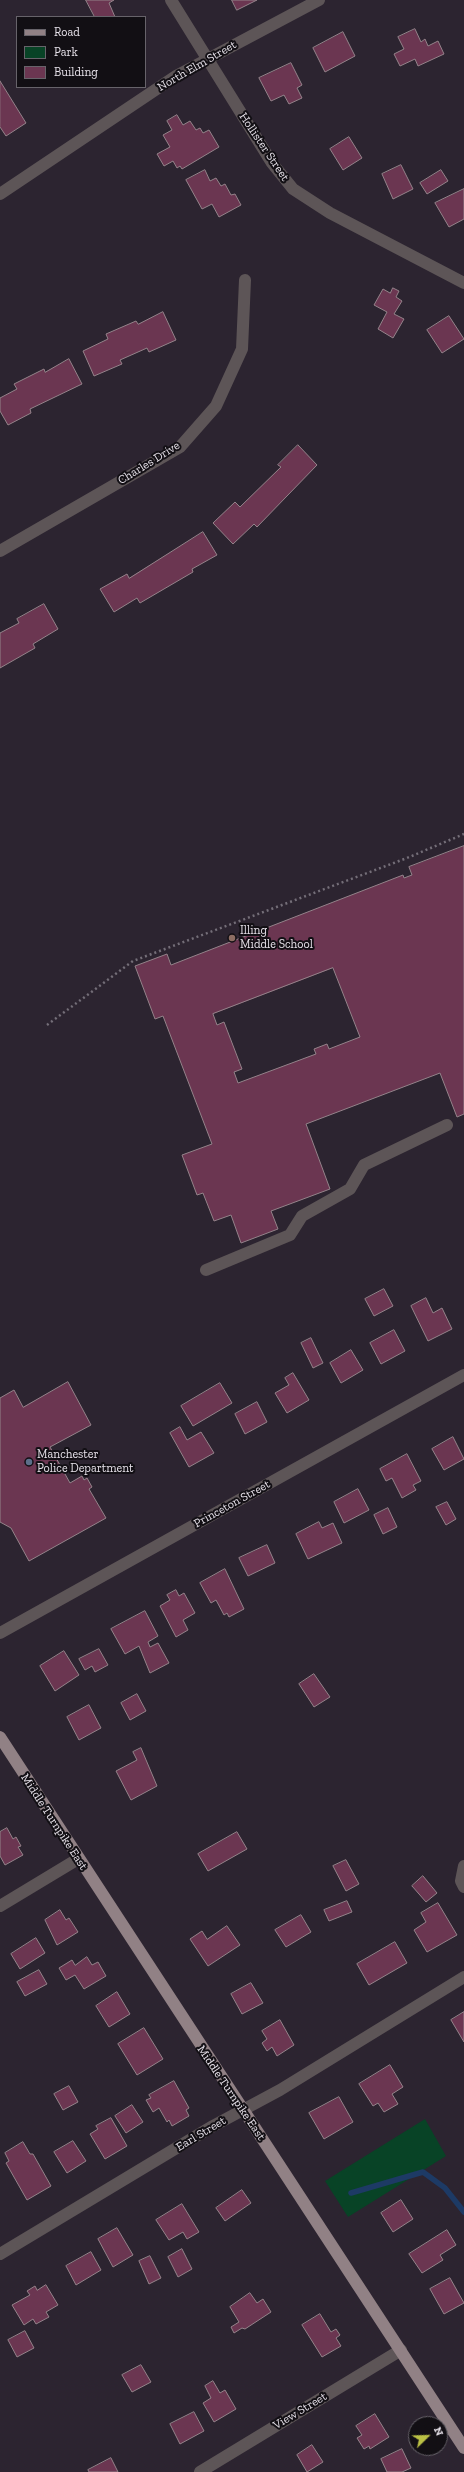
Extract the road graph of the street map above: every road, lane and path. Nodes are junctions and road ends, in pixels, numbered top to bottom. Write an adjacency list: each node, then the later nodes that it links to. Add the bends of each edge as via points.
1 (171, 0): 3 (street, Hollister Street)
2 (319, 0): 3 (street, North Elm Street)
3 (208, 58): 4 (street, North Elm Street, via 176,76); 6 (street, Hollister Street, via 272,163 293,189 330,213)
4 (0, 194)
5 (245, 280): 7 (street, Charles Drive, via 242,349 216,406 180,447)
6 (464, 283)
7 (0, 551)
8 (464, 834): 9 (path, via 133,961)
9 (47, 1025)
10 (448, 1125): 11 (street, via 364,1164 350,1189 302,1216 290,1235)
11 (206, 1270)
12 (464, 1375): 13 (street, Princeton Street)
13 (0, 1633)
14 (0, 1737): 15 (main road, Middle Turnpike East)
15 (78, 1859): 18 (street); 20 (main road, Middle Turnpike East)
16 (464, 1866): 17 (street, via 461,1881)
17 (464, 1887)
18 (0, 1906)
19 (464, 1977): 20 (street, Earl Street, via 280,2090)
20 (241, 2110): 21 (street, Earl Street); 22 (main road, Middle Turnpike East, via 315,2217)
21 (0, 2254)
22 (400, 2350): 23 (main road, Middle Turnpike East); 24 (street, View Street)
23 (464, 2448)
24 (200, 2472)

